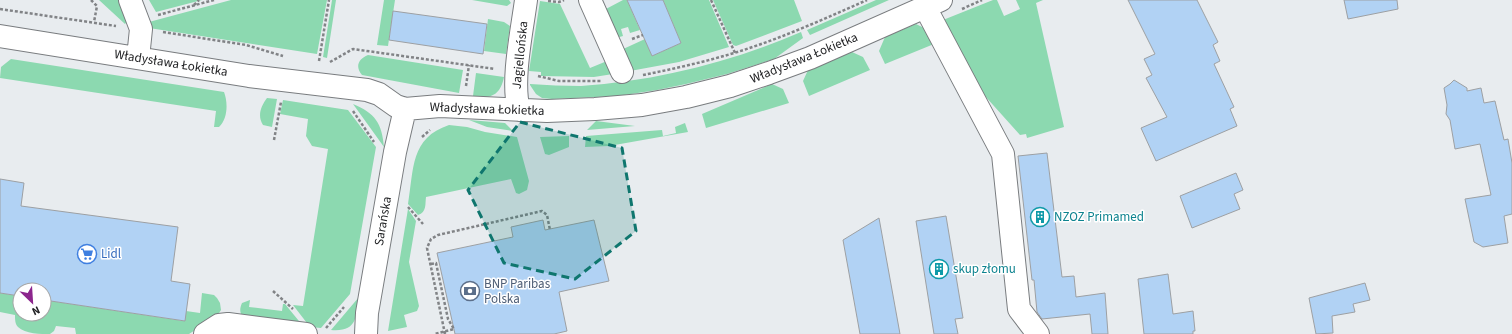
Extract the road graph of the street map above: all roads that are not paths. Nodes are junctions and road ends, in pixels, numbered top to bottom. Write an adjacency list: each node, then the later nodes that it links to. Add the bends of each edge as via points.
1 (130, 0): 6 (street, via 141,29)
2 (526, 0): 9 (street, Jagiellońska, via 517,72 516,98)
3 (590, 0): 7 (street)
4 (933, 3): 9 (street, Władysława Łokietka, via 810,58 694,96 642,105 595,109); 13 (street, via 1003,154 1019,309)
5 (0, 36): 6 (street, Władysława Łokietka)
6 (138, 58): 8 (street, Władysława Łokietka, via 249,76 367,90)
7 (622, 72)
8 (405, 109): 9 (street, Władysława Łokietka, via 440,106); 12 (street, Sarańska, via 394,157 367,313)
9 (519, 110)
10 (316, 331): 11 (street, via 228,324)
11 (205, 334)
12 (366, 334)
13 (1038, 334)

